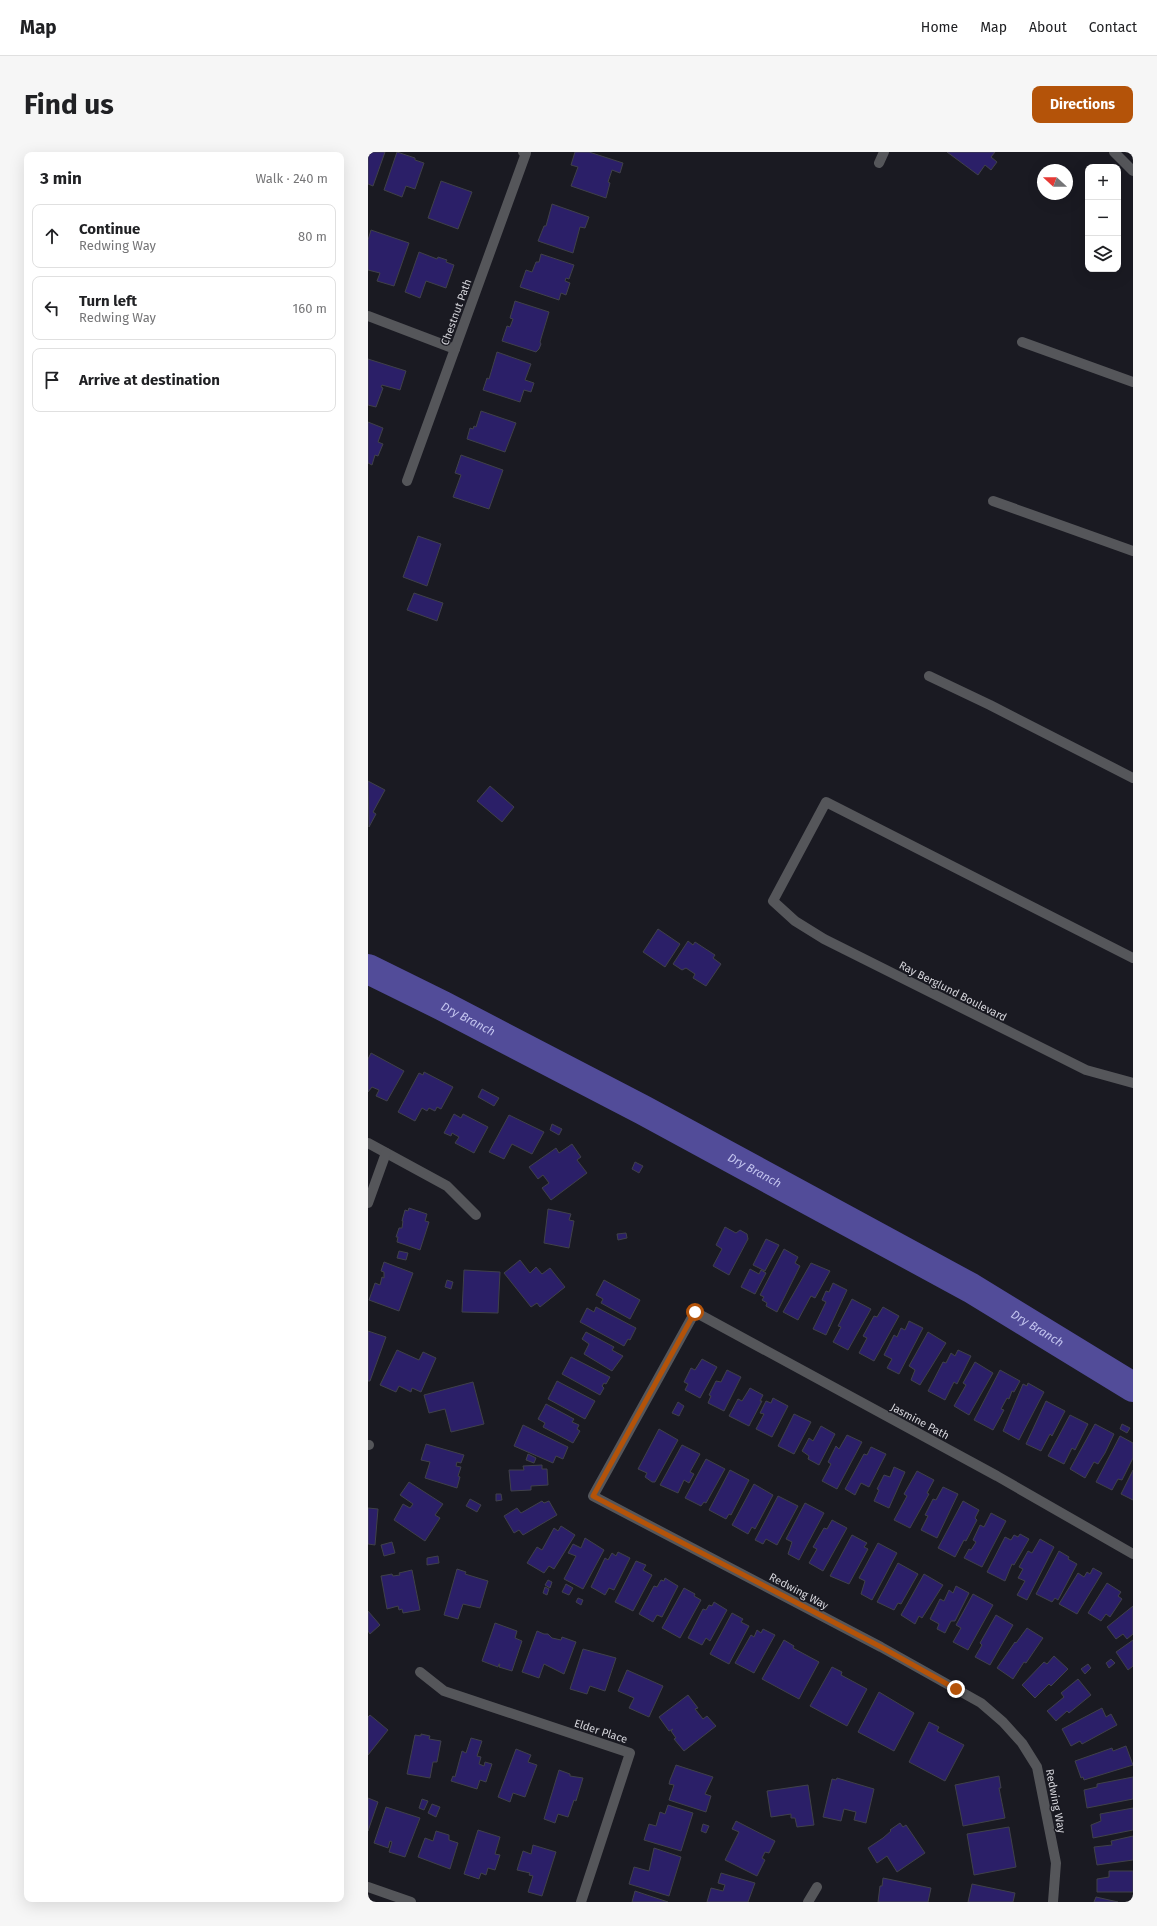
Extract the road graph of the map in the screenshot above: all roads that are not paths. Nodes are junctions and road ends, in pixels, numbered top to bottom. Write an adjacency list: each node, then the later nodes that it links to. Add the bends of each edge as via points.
1 (523, 152): 8 (street, Chestnut Path, via 526,153)
2 (884, 152): 4 (street)
3 (1114, 152): 5 (street)
4 (879, 163)
5 (1133, 171)
6 (368, 316): 8 (street)
7 (1022, 342): 9 (street)
8 (455, 349): 10 (street, Chestnut Path)
9 (1133, 382)
10 (407, 481)
11 (993, 501): 12 (street)
12 (1133, 551)
13 (929, 676): 14 (street, via 990,704)
14 (1133, 778)
15 (1133, 958): 16 (street, Ray Berglund Boulevard, via 826,802 773,901 795,921 824,939 1086,1070)
16 (1133, 1083)
17 (368, 1144): 18 (street)
18 (386, 1153): 19 (street); 20 (street, via 447,1186)
19 (368, 1204)
20 (476, 1215)
21 (695, 1312): 22 (street, Jasmine Path); 29 (street, Redwing Way, via 593,1496 981,1702 1022,1743 1037,1767 1056,1863)
22 (1133, 1554)
23 (420, 1672): 27 (street, Elder Place, via 444,1691 630,1753)
24 (368, 1887): 26 (street)
25 (817, 1887): 28 (street)
26 (411, 1902)
27 (581, 1902)
28 (808, 1902)
29 (1053, 1902)

